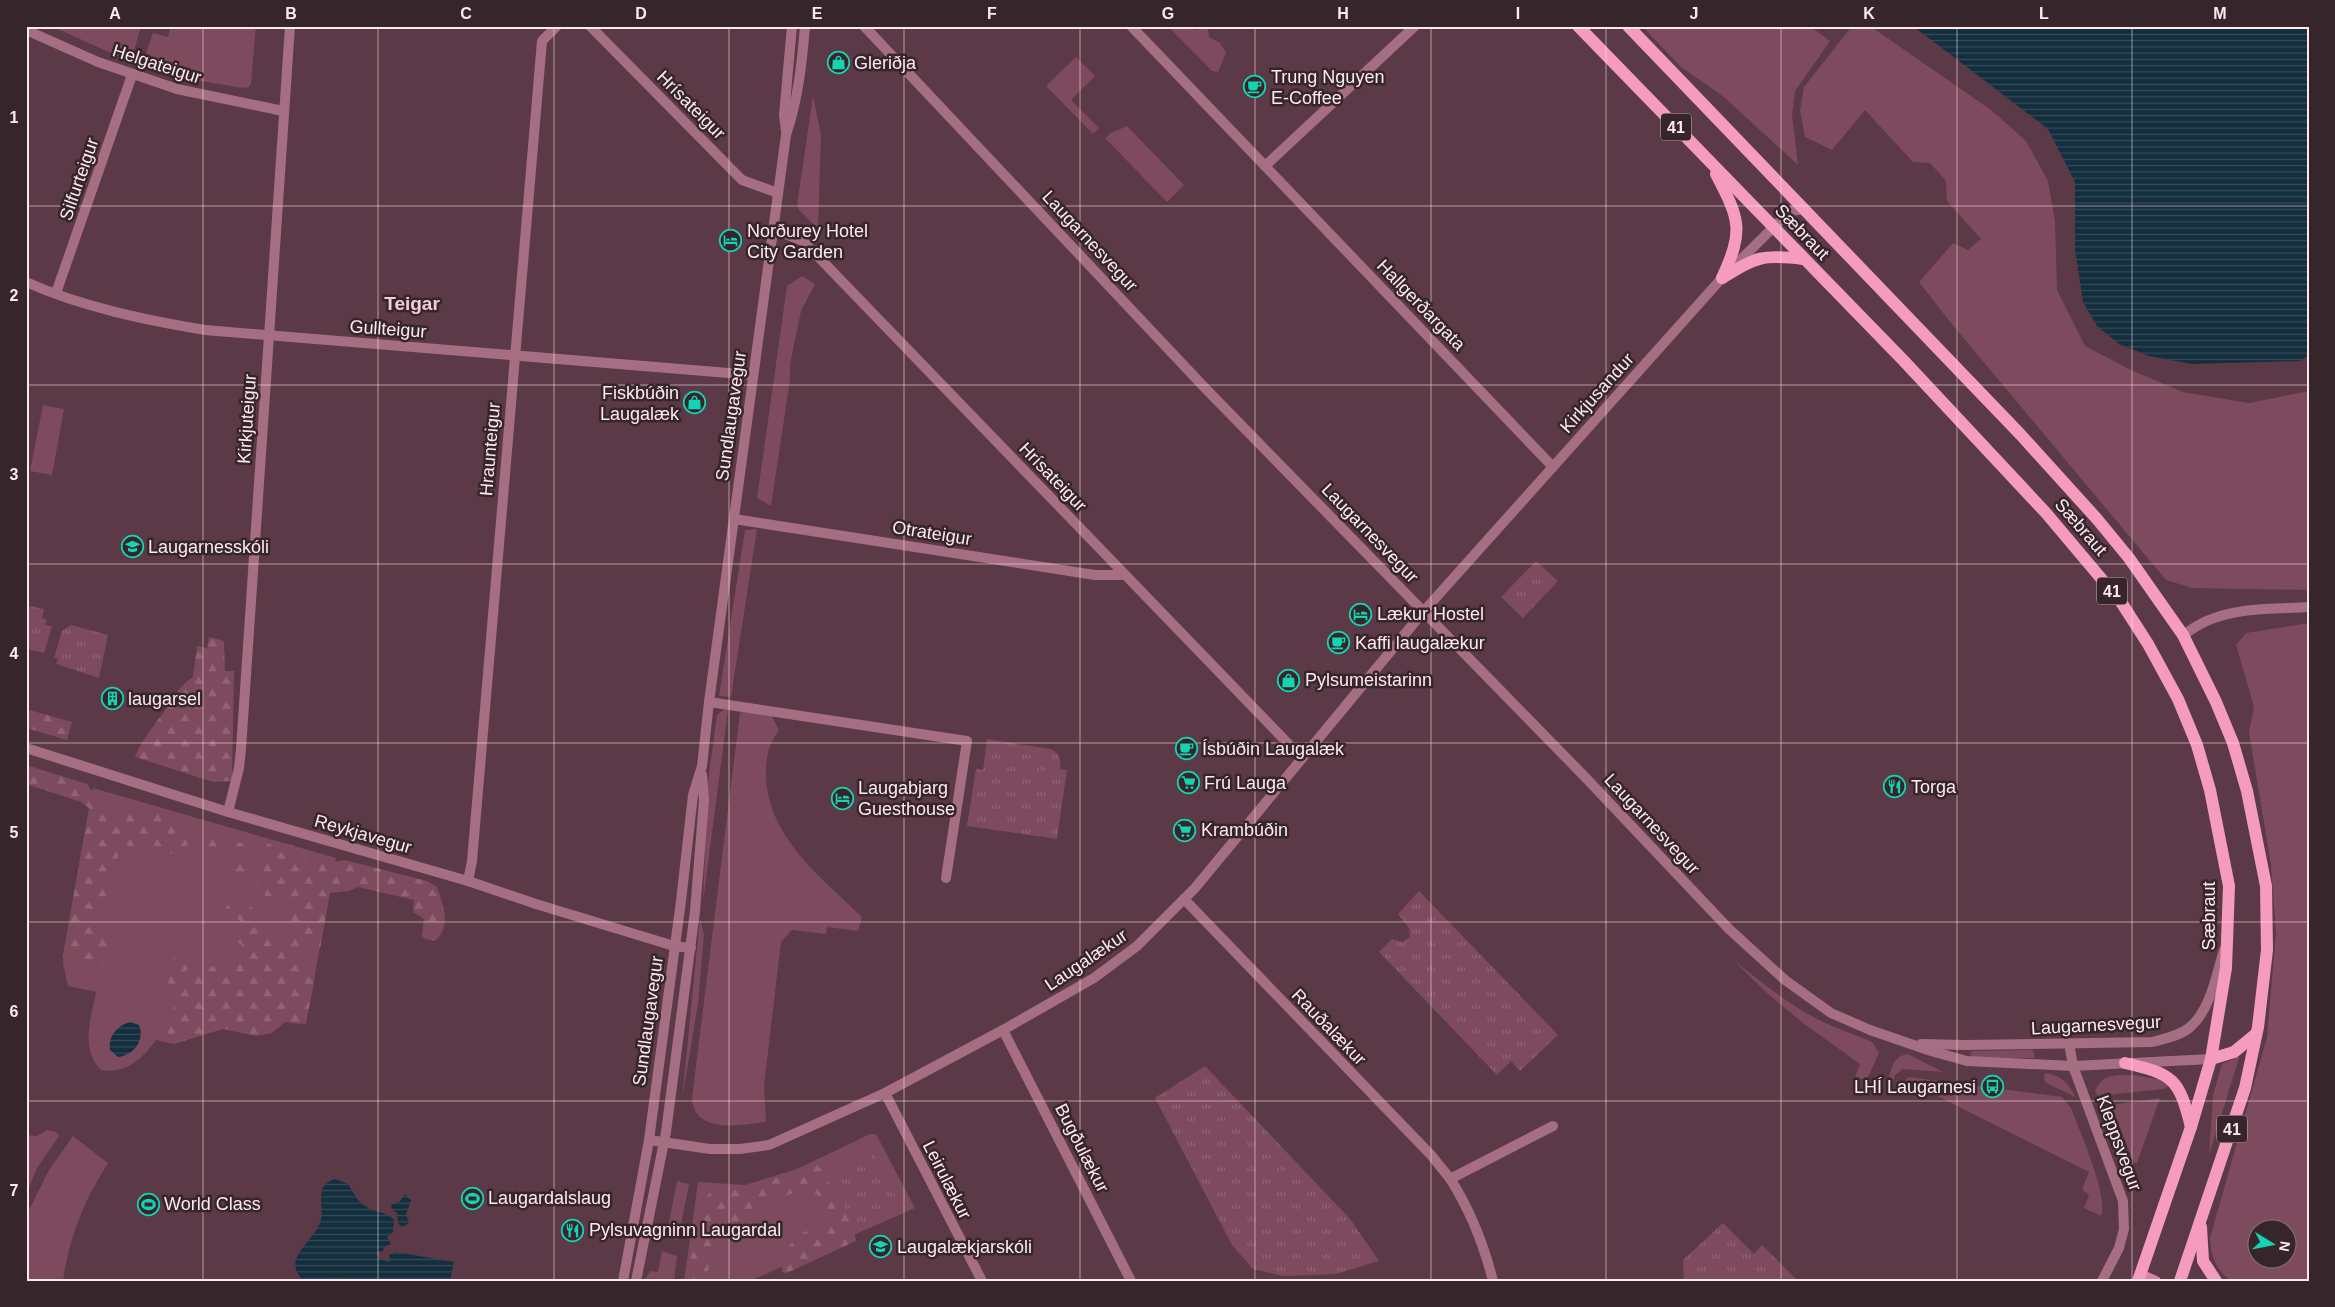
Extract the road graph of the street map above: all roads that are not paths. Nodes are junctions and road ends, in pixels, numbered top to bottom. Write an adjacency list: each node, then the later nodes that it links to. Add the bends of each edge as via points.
1 (290, 26): 13 (street, Kirkjuteigur)
2 (557, 26): 26 (street, Hraunteigur, via 542,41)
3 (590, 26): 17 (street, Hrísateigur, via 742,180)
4 (792, 26): 14 (street, Sundlaugavegur, via 784,115)
5 (864, 26): 32 (street, Laugarnesvegur, via 1205,388)
6 (1131, 26): 16 (street, Hallgerðargata)
7 (1415, 26): 16 (street)
8 (1578, 26): 15 (main road, Sæbraut / 41)
9 (1628, 26): 18 (main road, Sæbraut / 41)
10 (806, 27): 14 (street, Sundlaugavegur, via 799,86)
11 (26, 30): 12 (street, Helgateigur)
12 (132, 75): 13 (street, Helgateigur, via 177,89); 24 (street, Silfurteigur)
13 (284, 111): 25 (street, Kirkjuteigur)
14 (786, 135): 17 (street, Sundlaugavegur)
15 (1709, 161): 19 (main road, Sæbraut / 41); 22 (main road, via 1733,207 1738,224 1733,254)
16 (1265, 166): 28 (street, Hallgerðargata)
17 (778, 193): 20 (street, Sundlaugavegur)
18 (1805, 209): 19 (street, Kirkjusandur, via 1790,211); 33 (main road, Sæbraut / 41, via 2097,519)
19 (1774, 228): 21 (main road, Sæbraut / 41); 22 (street, Kirkjusandur)
20 (773, 229): 27 (street, Sundlaugavegur); 30 (street, Hrísateigur, via 803,241)
21 (1803, 258): 22 (main road, via 1770,256 1754,259); 42 (main road, Sæbraut / 41, via 1904,360 2046,513 2121,602 2148,644 2178,700 2197,745 2210,790 2229,886)
22 (1722, 278): 28 (street, Kirkjusandur)
23 (26, 282): 24 (street, Gullteigur)
24 (56, 293): 25 (street, Gullteigur, via 166,323)
25 (269, 337): 26 (street, Gullteigur); 38 (street, Kirkjuteigur, via 239,768)
26 (514, 354): 27 (street, Gullteigur); 40 (street, Hraunteigur)
27 (753, 375): 29 (street, Sundlaugavegur)
28 (1553, 467): 32 (street, Kirkjusandur)
29 (734, 519): 30 (street, Otrateigur, via 1095,575); 34 (street, Sundlaugavegur)
30 (1125, 575): 36 (street, Hrísateigur)
31 (2309, 607): 33 (street, via 2248,610 2223,615)
32 (1423, 612): 36 (street, Laugalækur); 47 (street, Laugarnesvegur, via 1729,929 1778,974 1831,1013)
33 (2183, 635): 46 (main road, Sæbraut / 41, via 2233,743 2247,791 2266,886 2267,950)
34 (708, 702): 37 (street, Sundlaugavegur); 39 (street, via 967,741)
35 (26, 748): 38 (street, Reykjavegur)
36 (1302, 758): 41 (street, Laugalækur)
37 (702, 766): 43 (street, Sundlaugavegur, via 693,795); 44 (street, Sundlaugavegur, via 704,800)
38 (228, 812): 40 (street, Reykjavegur)
39 (946, 878)
40 (468, 881): 43 (street, Reykjavegur)
41 (1184, 899): 45 (street, Laugalækur, via 1137,946 1094,978); 57 (street, Rauðalækur)
42 (2227, 939): 48 (street, Laugarnesvegur, via 2210,997 2200,1017 2189,1029 2152,1042); 49 (main road, Sæbraut / 41, via 2226,968)
43 (674, 946): 44 (street, Reykjavegur); 55 (street, Sundlaugavegur)
44 (691, 948): 56 (street, Sundlaugavegur)
45 (1003, 1030): 52 (street, Laugalækur); 63 (street, Bugðulækur)
46 (2256, 1034): 49 (main road, via 2234,1052); 58 (main road, Sæbraut / 41, via 2243,1094)
47 (1904, 1043): 48 (street, Laugarnesvegur, via 1965,1046); 51 (street, Laugarnesvegur, via 1967,1061)
48 (2069, 1043): 51 (street, Kleppsvegur)
49 (2212, 1059): 50 (street, Laugarnesvegur); 54 (main road, Sæbraut / 41)
50 (2125, 1063): 51 (street, Laugarnesvegur); 54 (main road, via 2154,1070 2171,1079 2183,1095)
51 (2074, 1066): 65 (street, Kleppsvegur, via 2123,1201 2124,1229 2119,1248)
52 (885, 1093): 56 (street, Laugalækur, via 769,1145 710,1149); 62 (street, Leirulækur)
53 (1553, 1126): 57 (street)
54 (2191, 1127): 59 (main road, Sæbraut / 41)
55 (649, 1140): 56 (street, Laugalækur); 60 (street, Sundlaugavegur)
56 (664, 1142): 61 (street, Sundlaugavegur)
57 (1450, 1178): 64 (street, Rauðalækur, via 1486,1253)
58 (2201, 1222): 67 (main road, Sæbraut / 41); 68 (main road, via 2203,1261)
59 (2139, 1277): 66 (main road)
60 (623, 1281)
61 (636, 1281)
62 (982, 1281)
63 (1131, 1281)
64 (1493, 1281)
65 (2102, 1281)
66 (2156, 1281)
67 (2180, 1281)
68 (2216, 1281)

